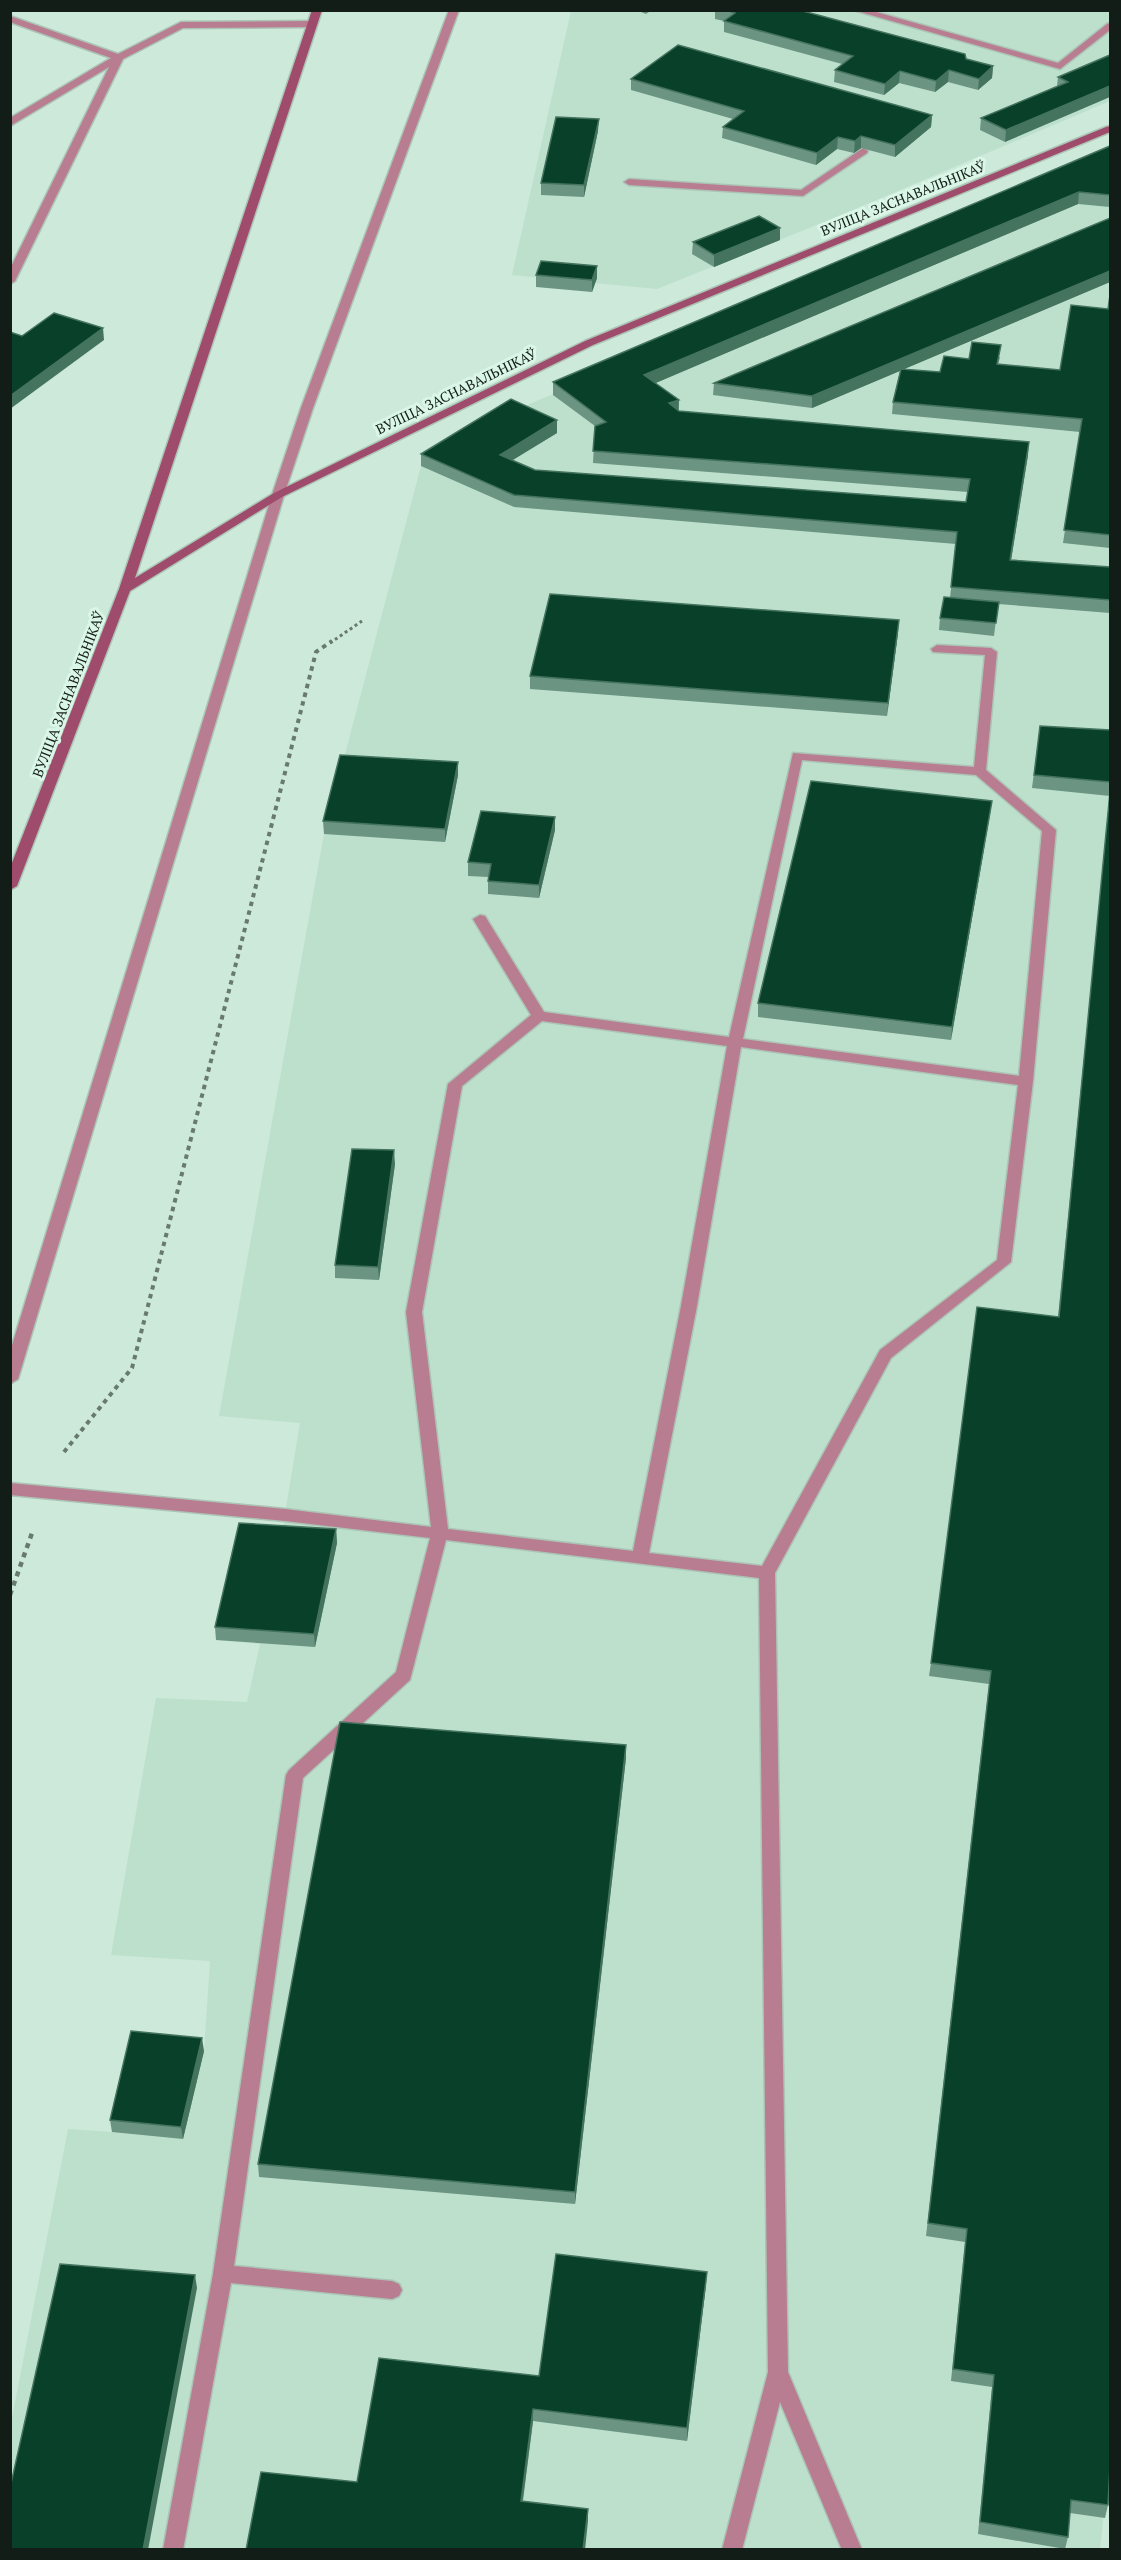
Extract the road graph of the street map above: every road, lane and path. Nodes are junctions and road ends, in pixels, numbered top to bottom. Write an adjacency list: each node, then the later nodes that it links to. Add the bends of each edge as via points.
1 (317, 10): 5 (main road)
2 (454, 10): 13 (lane)
3 (857, 10): 6 (lane, via 1060,66)
4 (10, 19): 7 (lane)
5 (312, 24): 7 (lane, via 181,25); 14 (main road)
6 (1110, 26)
7 (119, 57): 8 (lane); 12 (lane)
8 (10, 123)
9 (1110, 129): 13 (main road, ВУЛІЦА ЗАСНАВАЛЬНІКАЎ, via 589,344)
10 (863, 151): 11 (lane, via 803,193)
11 (629, 182)
12 (10, 281)
13 (278, 495): 14 (main road, ВУЛІЦА ЗАСНАВАЛЬНІКАЎ); 23 (lane)
14 (124, 589): 18 (main road, ВУЛІЦА ЗАСНАВАЛЬНІКАЎ)
15 (362, 621): 25 (path, via 316,652 132,1368 57,1460)
16 (937, 649): 17 (lane, via 991,652)
17 (980, 771): 21 (lane, via 797,756); 22 (lane, via 1049,830)
18 (10, 886)
19 (480, 919): 20 (lane)
20 (539, 1016): 21 (lane); 26 (lane, via 455,1084 414,1312)
21 (735, 1042): 22 (lane); 27 (lane)
22 (1026, 1081): 28 (lane, via 1004,1262 885,1354)
23 (10, 1379)
24 (10, 1489): 25 (lane)
25 (46, 1492): 26 (lane); 29 (path)
26 (440, 1532): 27 (lane); 30 (lane, via 404,1675 295,1775)
27 (640, 1558): 28 (lane)
28 (766, 1573): 32 (lane)
29 (10, 1595)
30 (223, 2274): 31 (lane); 33 (lane)
31 (392, 2290)
32 (778, 2372): 34 (lane); 35 (lane)
33 (173, 2550)
34 (732, 2550)
35 (852, 2550)

